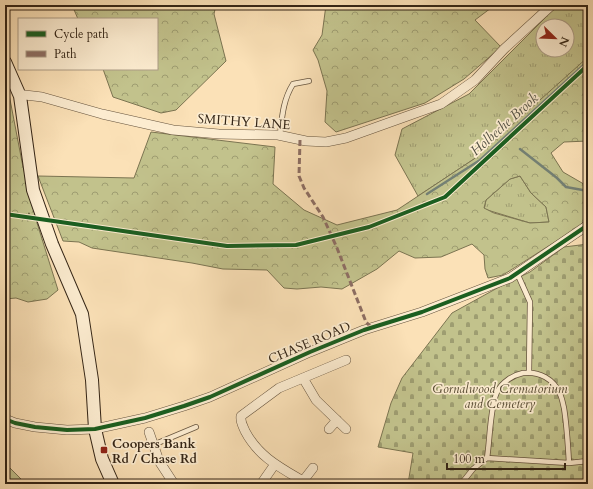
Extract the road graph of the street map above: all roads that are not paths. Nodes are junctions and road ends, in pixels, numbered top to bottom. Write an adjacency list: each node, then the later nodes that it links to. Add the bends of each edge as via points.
1 (552, 5): 5 (street, SMITHY LANE, via 475,80 441,104 346,138 326,142)
2 (5, 62): 4 (street)
3 (309, 81): 5 (lane, via 293,84 283,110)
4 (20, 96): 5 (street, SMITHY LANE, via 42,97 173,130); 14 (street, via 36,215 52,244 82,314 92,380)
5 (280, 136)
6 (588, 225): 7 (street, CHASE ROAD)
7 (517, 273): 9 (lane, via 530,302); 14 (street, CHASE ROAD, via 422,312 358,333 210,397 145,418)
8 (346, 360): 10 (street)
9 (530, 372): 19 (lane, via 507,380 497,391); 21 (lane, via 553,382 561,394)
10 (303, 378): 12 (street, via 316,400); 22 (street, via 279,388 241,416 251,441)
11 (5, 419): 14 (street, CHASE ROAD, via 35,427)
12 (337, 420): 15 (street); 16 (street)
13 (196, 427): 18 (lane)
14 (95, 429): 25 (street, via 102,459)
15 (329, 429)
16 (346, 429)
17 (149, 432): 18 (street)
18 (153, 445): 26 (street, via 159,461)
19 (487, 458): 21 (lane); 28 (lane)
20 (588, 461): 21 (lane)
21 (568, 463)
22 (276, 464): 24 (street); 27 (street)
23 (313, 468): 24 (street)
24 (304, 482)
25 (113, 484)
26 (174, 484)
27 (261, 484)
28 (461, 484)

